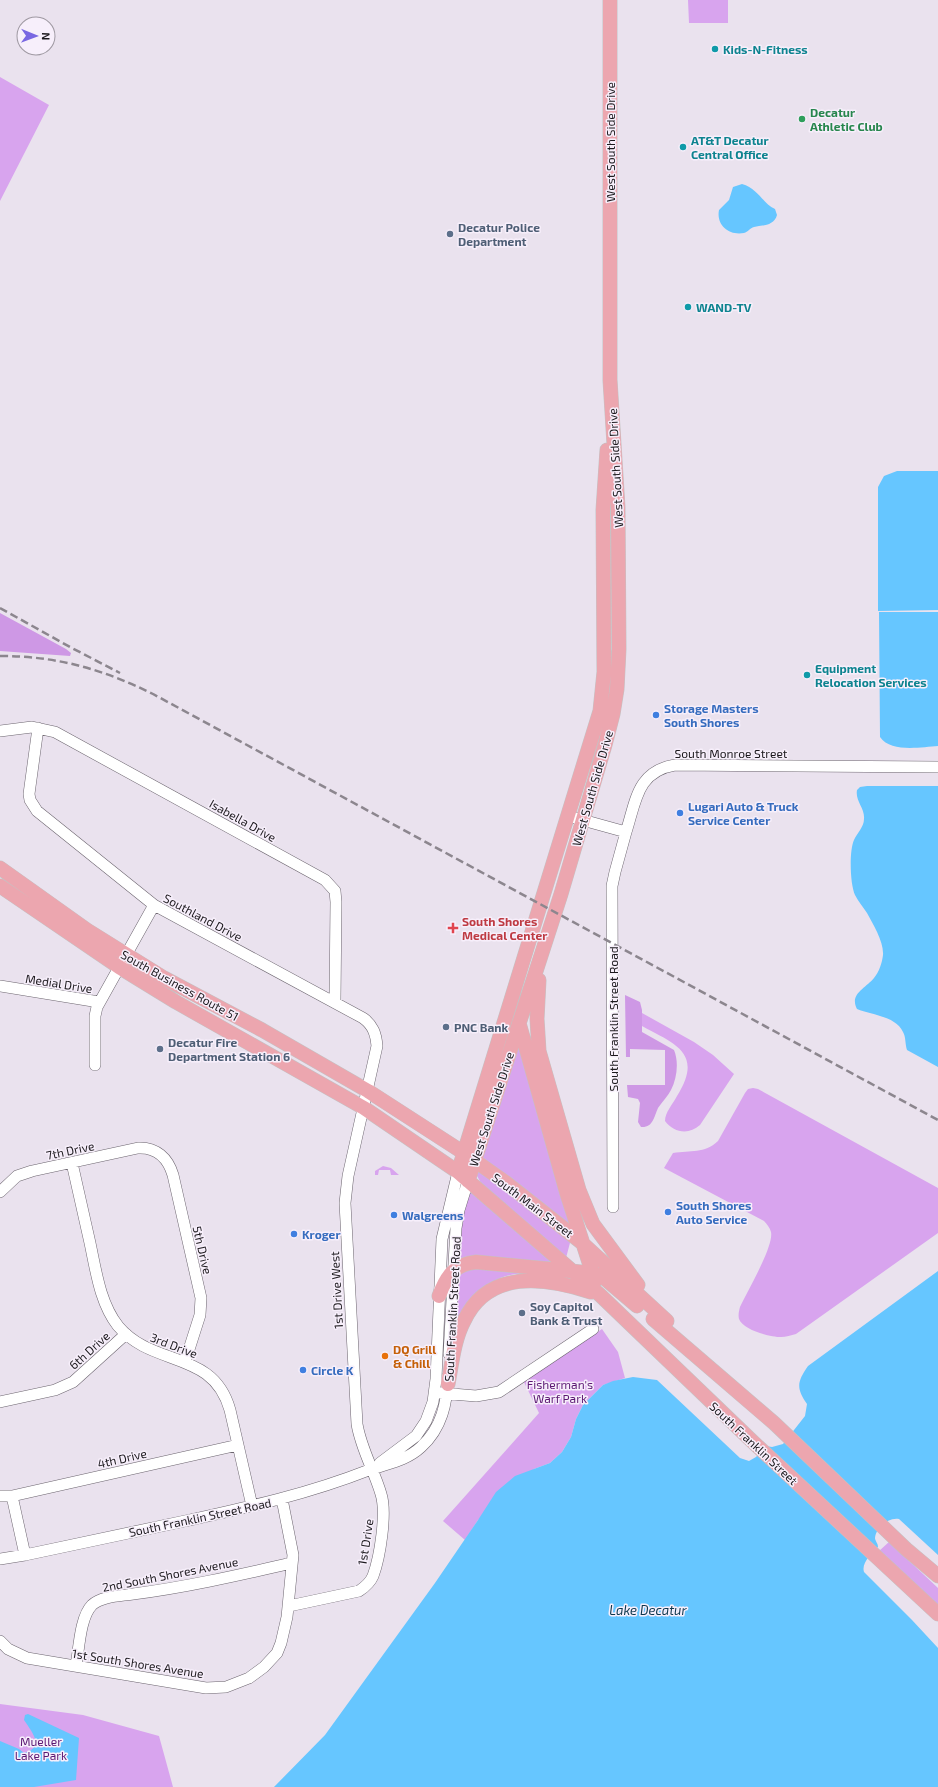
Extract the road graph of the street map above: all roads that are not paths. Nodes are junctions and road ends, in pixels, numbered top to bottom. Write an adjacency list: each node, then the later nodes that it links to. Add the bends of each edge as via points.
1 (610, 0): 2 (main road, West South Side Drive)
2 (610, 380): 6 (main road, West South Side Drive, via 603,510 603,690 598,722); 7 (main road, West South Side Drive, via 618,508 617,689 607,739)
3 (38, 728): 4 (street, Isabella Drive); 11 (street, Southland Drive, via 29,784 33,806 43,817); 16 (street, Isabella Drive, via 62,736 329,884 334,891 336,902)
4 (0, 731)
5 (938, 767): 8 (street, South Monroe Street, via 666,766 650,774 640,787)
6 (568, 816): 7 (street); 14 (main road, West South Side Drive)
7 (583, 820): 8 (street); 12 (main road, West South Side Drive)
8 (626, 832): 27 (street, South Franklin Street Road, via 612,886)
9 (0, 868): 13 (main road, South Business Route 51, via 87,930)
10 (0, 886): 13 (main road, South Business Route 51)
11 (154, 905): 13 (street, Medial Drive); 16 (street, Southland Drive)
12 (551, 924): 18 (main road, West South Side Drive); 34 (main road, via 539,980 538,1042 578,1190 593,1224 613,1254)
13 (122, 961): 17 (street, Medial Drive); 20 (main road, South Business Route 51, via 164,978); 21 (main road, South Business Route 51, via 176,1002)
14 (516, 981): 18 (main road); 23 (main road, West South Side Drive)
15 (0, 986): 17 (street, Medial Drive)
16 (335, 1001): 20 (street, Southland Drive, via 371,1024 376,1034 377,1046)
17 (99, 1002): 19 (street, via 95,1016)
18 (519, 1023): 23 (main road, West South Side Drive); 28 (main road)
19 (95, 1065)
20 (368, 1090): 21 (street, Southland Drive); 23 (main road, South Main Street)
21 (364, 1108): 25 (main road, South Main Street); 43 (street, 1st Drive West, via 348,1176 345,1213 356,1418 361,1443)
22 (153, 1150): 24 (street, 7th Drive, via 138,1148); 37 (street, 5th Drive, via 165,1159 173,1175 201,1298 198,1321)
23 (469, 1157): 25 (main road, West South Side Drive); 28 (main road, South Main Street)
24 (72, 1163): 26 (street, 7th Drive, via 22,1174); 36 (street, 3rd Drive, via 101,1292 112,1317)
25 (463, 1176): 29 (street, South Franklin Street Road); 30 (main road, South Main Street); 33 (street, South Franklin Street Road, via 442,1239)
26 (0, 1192)
27 (614, 1207)
28 (581, 1242): 31 (main road); 34 (main road, South Main Street)
29 (453, 1271): 30 (main road, via 463,1264 476,1262); 33 (main road, via 444,1282); 39 (street, South Franklin Street Road)
30 (571, 1271): 31 (main road); 32 (main road, South Franklin Street)
31 (591, 1273): 32 (main road); 38 (main road, via 603,1277)
32 (600, 1295): 39 (main road, via 564,1283 533,1280 511,1282 491,1289 463,1322 455,1345); 54 (main road, South Franklin Street)
33 (439, 1296): 40 (street, South Franklin Street Road)
34 (667, 1322): 38 (main road)
35 (593, 1329): 39 (street, via 499,1392 485,1396)
36 (126, 1334): 37 (street, 3rd Drive, via 144,1348); 41 (street, 6th Drive, via 73,1382 55,1390)
37 (185, 1362): 42 (street, 3rd Drive, via 201,1369 225,1396)
38 (724, 1381): 52 (main road)
39 (448, 1389): 40 (street); 43 (street, South Franklin Street Road, via 446,1405 438,1425 427,1442 404,1459)
40 (435, 1393): 43 (street, South Franklin Street Road, via 430,1412 419,1432 398,1451)
41 (0, 1402)
42 (238, 1445): 45 (street, 4th Drive); 47 (street, 3rd Drive)
43 (371, 1469): 46 (street, South Franklin Street Road); 53 (street, 1st Drive, via 382,1499 382,1528 369,1583 359,1591)
44 (0, 1496): 45 (street)
45 (12, 1496): 48 (street)
46 (282, 1500): 47 (street, South Franklin Street Road); 50 (street, 1st South Shores Avenue, via 292,1547)
47 (252, 1506): 48 (street, South Franklin Street Road)
48 (25, 1555): 49 (street, South Franklin Street Road); 51 (street, South Franklin Street Road)
49 (0, 1559)
50 (292, 1563): 53 (street, 1st South Shores Avenue); 56 (street, 2nd South Shores Avenue, via 174,1589 98,1601 89,1608 84,1618)
51 (0, 1566)
52 (938, 1576)
53 (288, 1606): 56 (street, 1st South Shores Avenue, via 285,1630 277,1653 257,1674 234,1685 217,1688 195,1687)
54 (937, 1614)
55 (0, 1641): 56 (street, 1st South Shores Avenue, via 21,1656)
56 (76, 1666)

